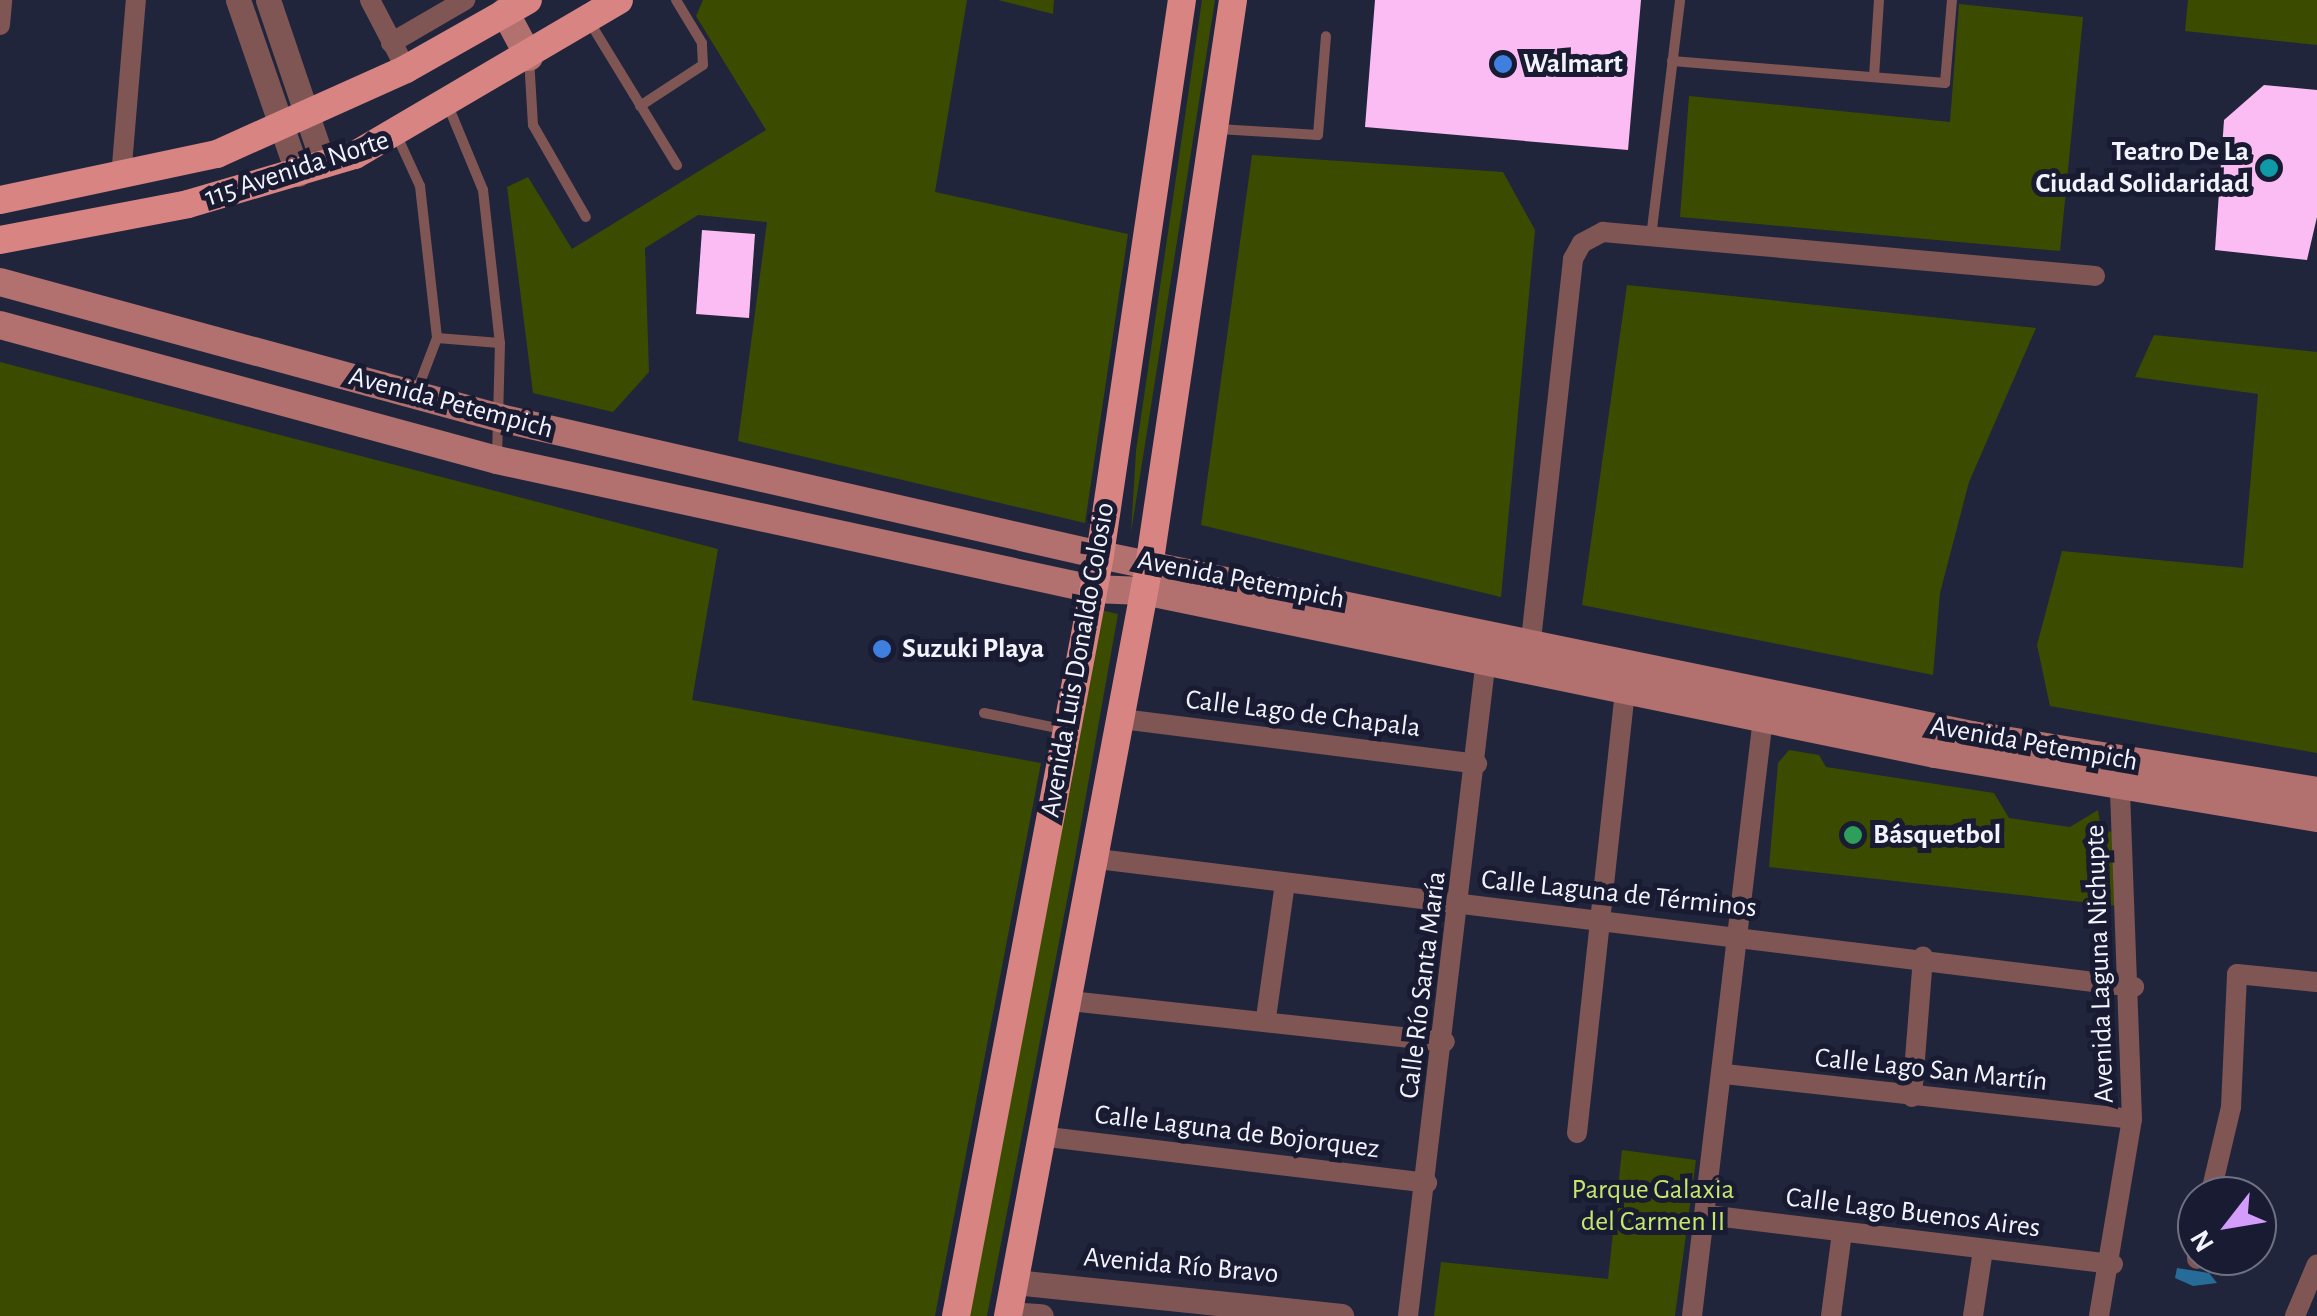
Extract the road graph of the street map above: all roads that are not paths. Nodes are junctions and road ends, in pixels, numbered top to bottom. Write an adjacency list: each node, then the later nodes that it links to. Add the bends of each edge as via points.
1 (2, 0): 16 (street)
2 (136, 0): 30 (street)
3 (238, 0): 25 (street)
4 (268, 0): 25 (street)
5 (370, 0): 18 (street)
6 (465, 0): 18 (street)
7 (619, 0): 15 (main road, 115 Avenida Norte)
8 (676, 0): 23 (lane, via 702,44 704,65)
9 (1182, 0): 43 (main road, Avenida Luis Donaldo Colosio)
10 (1233, 0): 26 (main road, Avenida Luis Donaldo Colosio)
11 (1680, 0): 20 (lane)
12 (1878, 0): 22 (lane)
13 (1952, 0): 22 (lane, via 1945,83)
14 (517, 6): 19 (main road); 21 (main road, 115 Avenida Norte)
15 (589, 20): 19 (main road, 115 Avenida Norte); 23 (lane)
16 (0, 25)
17 (1326, 36): 26 (lane, via 1318,135)
18 (391, 42): 21 (street)
19 (529, 57): 24 (main road, 115 Avenida Norte); 32 (lane, via 533,125)
20 (1672, 62): 22 (lane); 34 (lane)
21 (406, 69): 25 (main road, 115 Avenida Norte)
22 (1874, 77)
23 (640, 106): 28 (lane)
24 (449, 108): 27 (main road, 115 Avenida Norte); 39 (lane, via 483,190)
25 (295, 123): 29 (street); 30 (main road, 115 Avenida Norte)
26 (1217, 129): 44 (main road, Avenida Luis Donaldo Colosio)
27 (398, 136): 29 (main road, 115 Avenida Norte); 38 (lane, via 420,186)
28 (677, 165)
29 (312, 170): 33 (main road, 115 Avenida Norte)
30 (121, 177): 31 (main road, 115 Avenida Norte)
31 (0, 200)
32 (586, 217)
33 (0, 240)
34 (1650, 243): 35 (street); 47 (street, via 1602,232 1572,259)
35 (2096, 276)
36 (0, 282): 40 (main road, Avenida Petempich)
37 (0, 325): 42 (main road, Avenida Petempich)
38 (437, 338): 39 (lane); 40 (lane)
39 (500, 343): 41 (lane)
40 (416, 394): 41 (main road, Avenida Petempich)
41 (500, 418): 42 (lane); 43 (main road, Avenida Petempich)
42 (497, 460): 45 (main road, Avenida Petempich)
43 (1100, 555): 44 (main road, Avenida Petempich); 45 (main road, Avenida Luis Donaldo Colosio)
44 (1150, 560): 46 (main road, Avenida Luis Donaldo Colosio); 47 (main road, Avenida Petempich)
45 (1092, 588): 46 (main road, Avenida Petempich); 53 (main road, Avenida Luis Donaldo Colosio)
46 (1144, 590): 48 (main road, Avenida Petempich); 52 (main road, Avenida Luis Donaldo Colosio)
47 (1531, 640): 56 (main road, Avenida Petempich, via 1972,736)
48 (1486, 659): 49 (main road, Avenida Petempich); 54 (street, Calle Río Santa María)
49 (1625, 689): 51 (main road, Avenida Petempich); 61 (street)
50 (984, 713): 53 (lane)
51 (1763, 718): 55 (main road, Avenida Petempich); 62 (street)
52 (1122, 719): 54 (street, Calle Lago de Chapala); 58 (main road, Avenida Luis Donaldo Colosio)
53 (1068, 730): 83 (main road, Avenida Luis Donaldo Colosio)
54 (1478, 764): 60 (street, Calle Río Santa María)
55 (2120, 787): 57 (main road, Avenida Petempich); 65 (street, Avenida Laguna Nichupte)
56 (2317, 790)
57 (2317, 818)
58 (1098, 859): 59 (street, Calle Laguna de Términos); 66 (main road, Avenida Luis Donaldo Colosio)
59 (1285, 883): 60 (street, Calle Laguna de Términos); 67 (street)
60 (1460, 904): 61 (street, Calle Laguna de Términos); 68 (street, Calle Río Santa María)
61 (1599, 918): 62 (street, Calle Laguna de Términos); 72 (street)
62 (1738, 934): 63 (street, Calle Laguna de Términos); 69 (street)
63 (1923, 956): 65 (street, Calle Laguna de Términos); 70 (street)
64 (2317, 982): 74 (street, via 2249,970 2234,987 2230,1106)
65 (2134, 987): 71 (street, Avenida Laguna Nichupte)
66 (1070, 1001): 67 (street); 73 (main road, Avenida Luis Donaldo Colosio)
67 (1266, 1018): 68 (street)
68 (1444, 1042): 75 (street, Calle Río Santa María)
69 (1724, 1074): 70 (street, Calle Lago San Martín); 76 (street)
70 (1912, 1097): 71 (street, Calle Lago San Martín)
71 (2132, 1119): 79 (street, Avenida Laguna Nichupte)
72 (1577, 1133)
73 (1040, 1136): 75 (street, Calle Laguna de Bojorquez); 81 (main road, Avenida Luis Donaldo Colosio)
74 (2214, 1176)
75 (1426, 1183): 86 (street, Calle Río Santa María)
76 (1707, 1215): 77 (street, Calle Lago Buenos Aires); 87 (street)
77 (1842, 1232): 78 (street, Calle Lago Buenos Aires); 88 (street)
78 (1983, 1250): 79 (street, Calle Lago Buenos Aires); 89 (street)
79 (2113, 1264): 90 (street, Avenida Laguna Nichupte)
80 (2317, 1264): 91 (street)
81 (1014, 1282): 82 (main road, Avenida Luis Donaldo Colosio); 85 (street, Avenida Río Bravo)
82 (1009, 1315): 84 (street)
83 (956, 1316)
84 (1040, 1316)
85 (1341, 1316)
86 (1408, 1316)
87 (1692, 1316)
88 (1832, 1316)
89 (1973, 1316)
90 (2099, 1316)
91 (2295, 1316)

